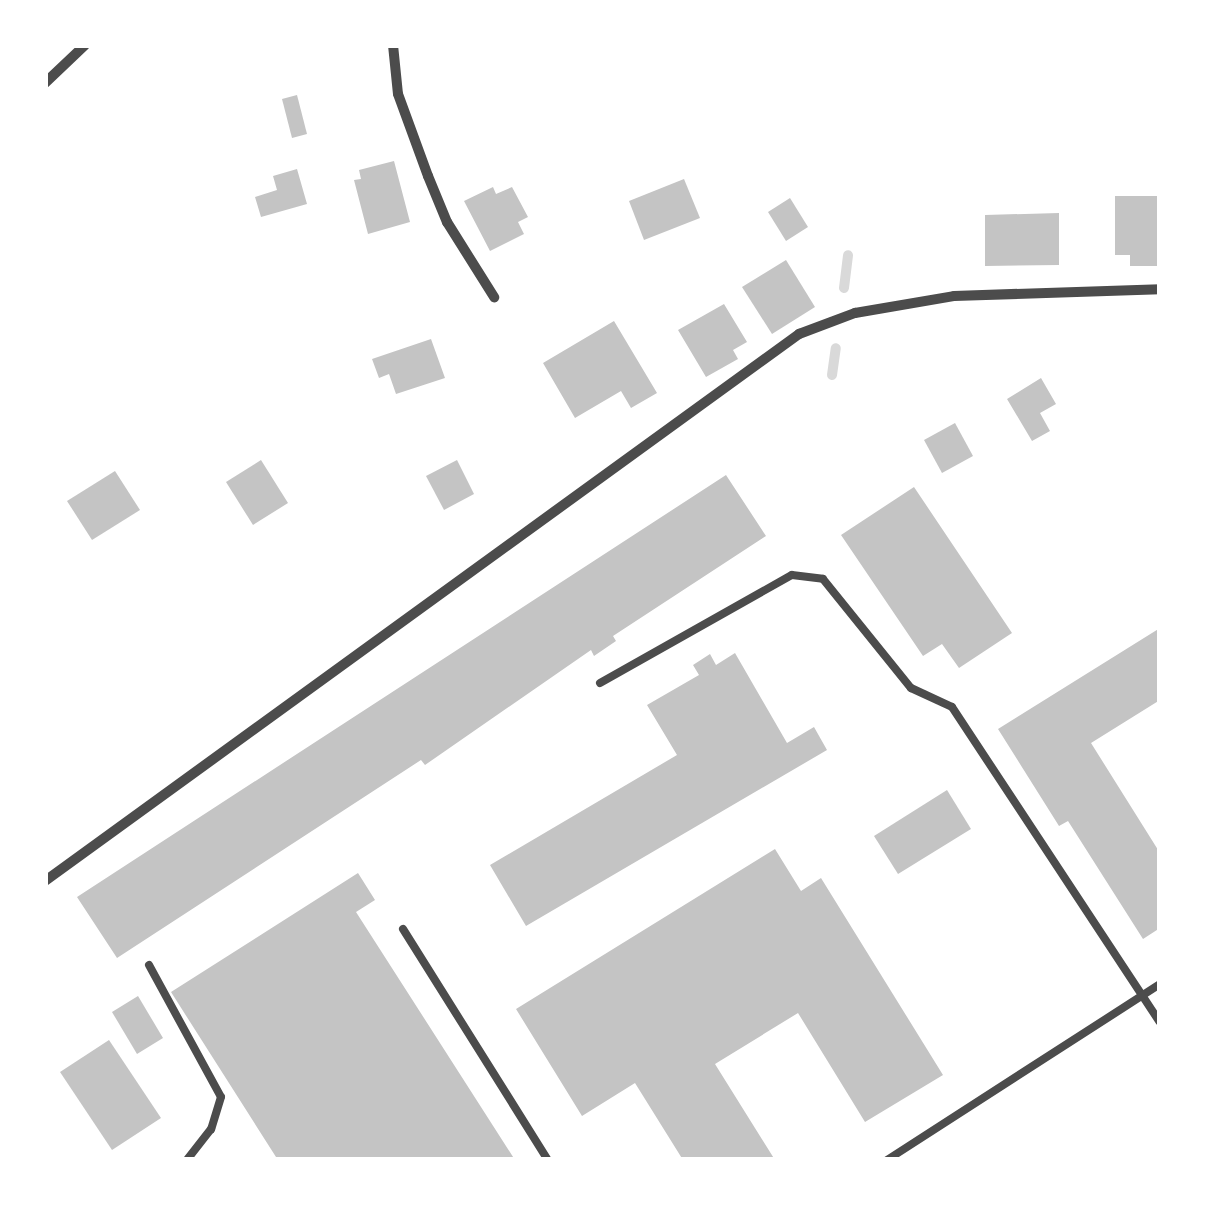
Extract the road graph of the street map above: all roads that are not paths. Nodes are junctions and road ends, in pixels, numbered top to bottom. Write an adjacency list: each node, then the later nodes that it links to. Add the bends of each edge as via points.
1 (85, 45): 3 (street)
2 (393, 45): 5 (street, via 398,94 428,176 447,222)
3 (45, 84)
4 (1160, 289): 7 (street, via 954,296 855,313 799,334)
5 (494, 297)
6 (600, 683): 11 (lane, via 792,575 823,580 911,688 952,706)
7 (45, 881)
8 (402, 929): 14 (lane)
9 (149, 964): 13 (lane, via 220,1097 211,1129)
10 (1160, 984): 11 (lane)
11 (1144, 998): 12 (lane); 15 (lane)
12 (1160, 1022)
13 (187, 1160)
14 (548, 1160)
15 (887, 1160)

